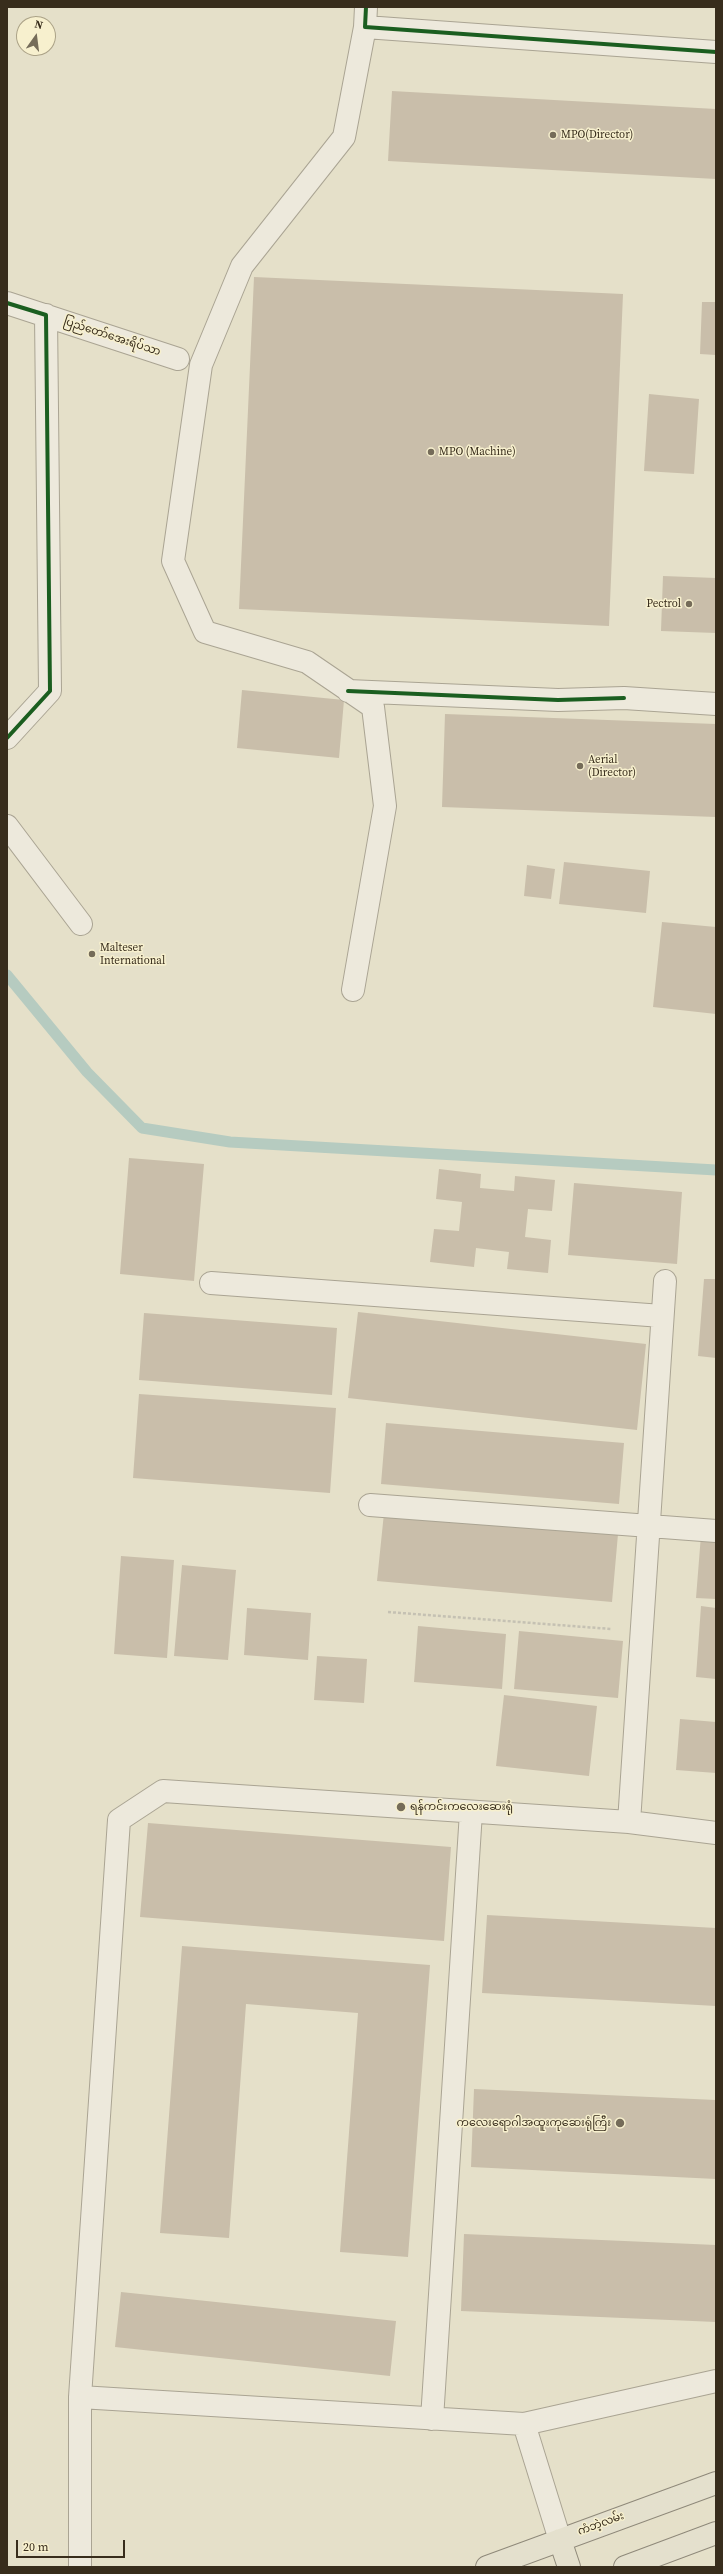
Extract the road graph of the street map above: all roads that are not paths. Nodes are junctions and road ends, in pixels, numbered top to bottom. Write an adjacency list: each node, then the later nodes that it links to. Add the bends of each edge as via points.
1 (365, 17): 2 (street); 6 (street, via 344,137 242,266 201,365 173,560 205,632 307,662)
2 (716, 52)
3 (7, 303): 4 (street, ပြည်တော်အေးရိပ်သာ)
4 (46, 315): 5 (street, ပြည်တော်အေးရိပ်သာ); 8 (street, via 50,691)
5 (178, 359)
6 (348, 691): 7 (street, via 558,700 624,698); 11 (street, via 373,708 385,806)
7 (716, 704)
8 (7, 738)
9 (7, 826): 10 (street)
10 (81, 924)
11 (353, 990)
12 (665, 1280): 14 (street)
13 (211, 1283): 14 (street)
14 (662, 1316): 16 (street)
15 (370, 1505): 16 (street)
16 (648, 1526): 17 (street); 19 (street)
17 (716, 1531)
18 (471, 1812): 19 (street); 22 (street, via 163,1791 119,1820); 23 (street)
19 (629, 1822): 20 (street)
20 (716, 1833)
21 (716, 2381): 24 (street)
22 (80, 2397): 23 (street); 28 (street)
23 (432, 2419): 24 (street)
24 (524, 2424): 27 (street)
25 (716, 2483): 27 (main road, ကံဘဲ့လမ်း)
26 (716, 2533): 31 (main road)
27 (560, 2540): 29 (main road, ကံဘဲ့လမ်း); 30 (main road)
28 (80, 2567)
29 (486, 2567)
30 (568, 2567)
31 (625, 2567)

